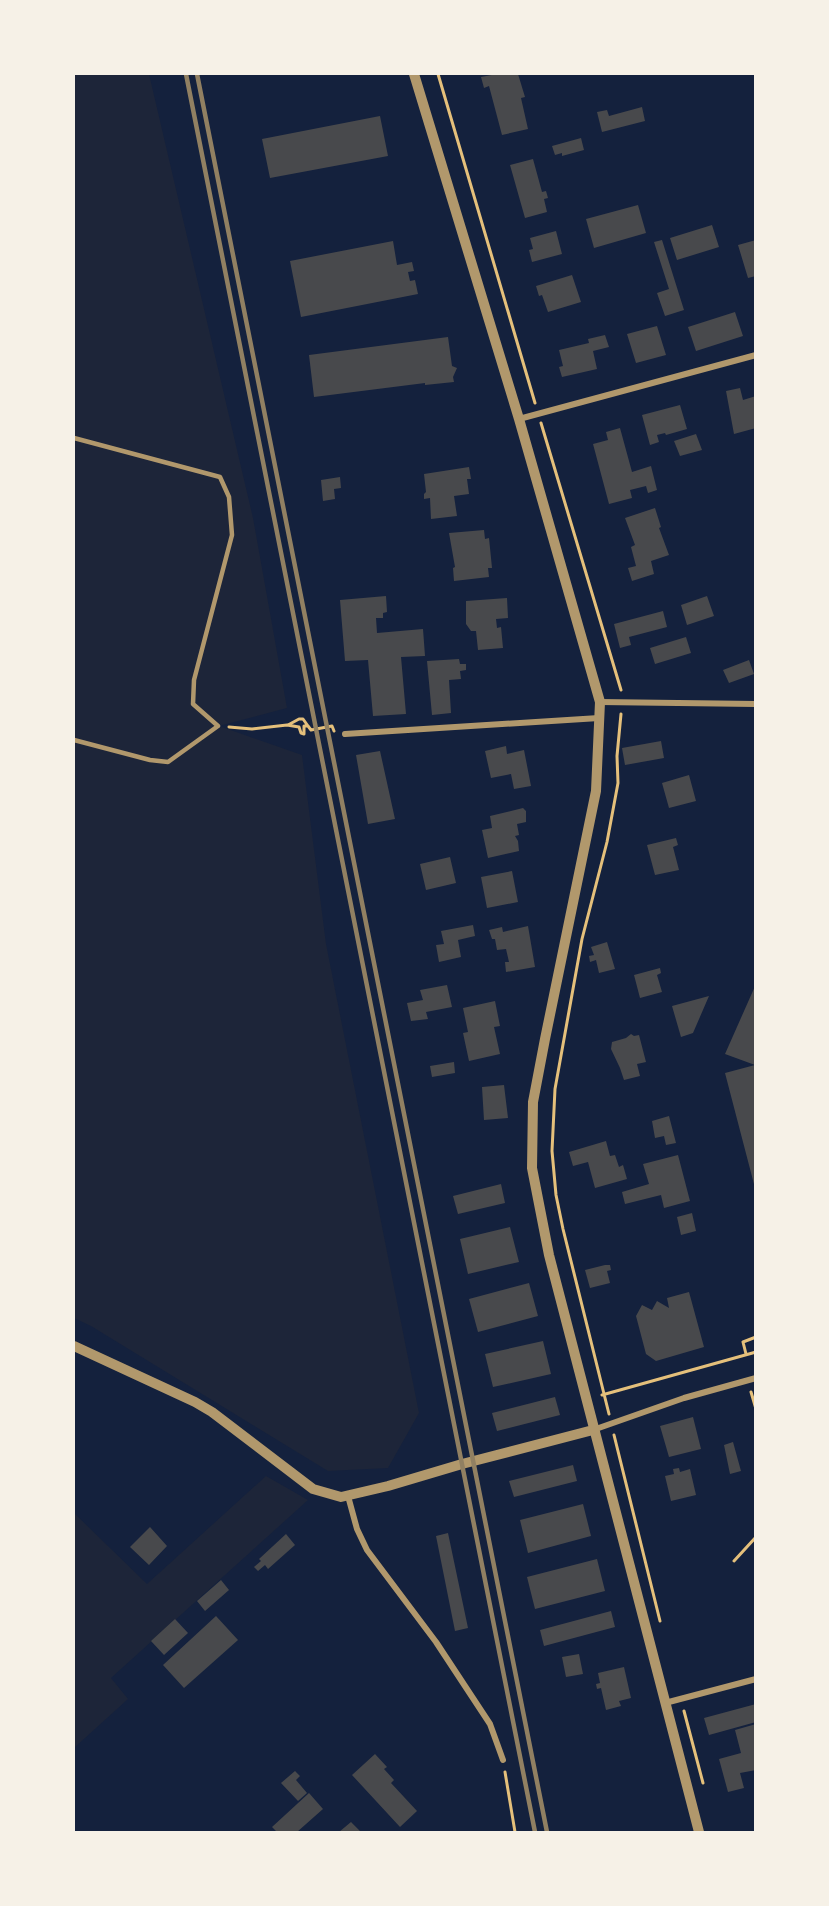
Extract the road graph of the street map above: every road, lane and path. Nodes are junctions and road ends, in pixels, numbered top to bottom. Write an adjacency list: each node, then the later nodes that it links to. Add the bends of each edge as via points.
1 (414, 74): 5 (street)
2 (438, 74): 4 (path)
3 (756, 354): 5 (street)
4 (536, 406)
5 (519, 419): 9 (street)
6 (540, 421): 8 (path)
7 (74, 438): 14 (lane, via 220,477 229,497 232,535 194,680 193,704)
8 (622, 693)
9 (600, 702): 10 (street); 12 (street)
10 (756, 704)
11 (621, 714): 24 (path, via 618,783 582,939 555,1089 552,1151 556,1195)
12 (599, 718): 16 (street); 25 (street, via 596,791 533,1102 532,1168 549,1255)
13 (287, 725): 14 (path, via 252,729); 15 (path, via 299,718); 15 (path, via 304,734 304,726)
14 (218, 726): 17 (lane, via 168,762)
15 (308, 726): 16 (path, via 311,730 332,726 334,731 339,723)
16 (345, 734)
17 (74, 740)
18 (756, 1337): 21 (path, via 743,1342)
19 (74, 1346): 30 (street, via 212,1412 313,1489)
20 (756, 1352): 21 (path)
21 (746, 1354): 24 (path)
22 (756, 1378): 29 (street)
23 (750, 1390): 27 (path)
24 (603, 1395): 25 (path); 26 (path)
25 (586, 1400): 29 (street)
26 (606, 1402)
27 (756, 1409)
28 (612, 1427): 33 (path)
29 (593, 1430): 30 (street); 35 (street)
30 (348, 1496): 37 (street, via 367,1550 436,1642 490,1724)
31 (756, 1537): 32 (path)
32 (735, 1561)
33 (662, 1626)
34 (756, 1678): 35 (street)
35 (665, 1703): 40 (street)
36 (682, 1705): 38 (path)
37 (503, 1760): 39 (path)
38 (705, 1793)
39 (515, 1833)
40 (699, 1833)

